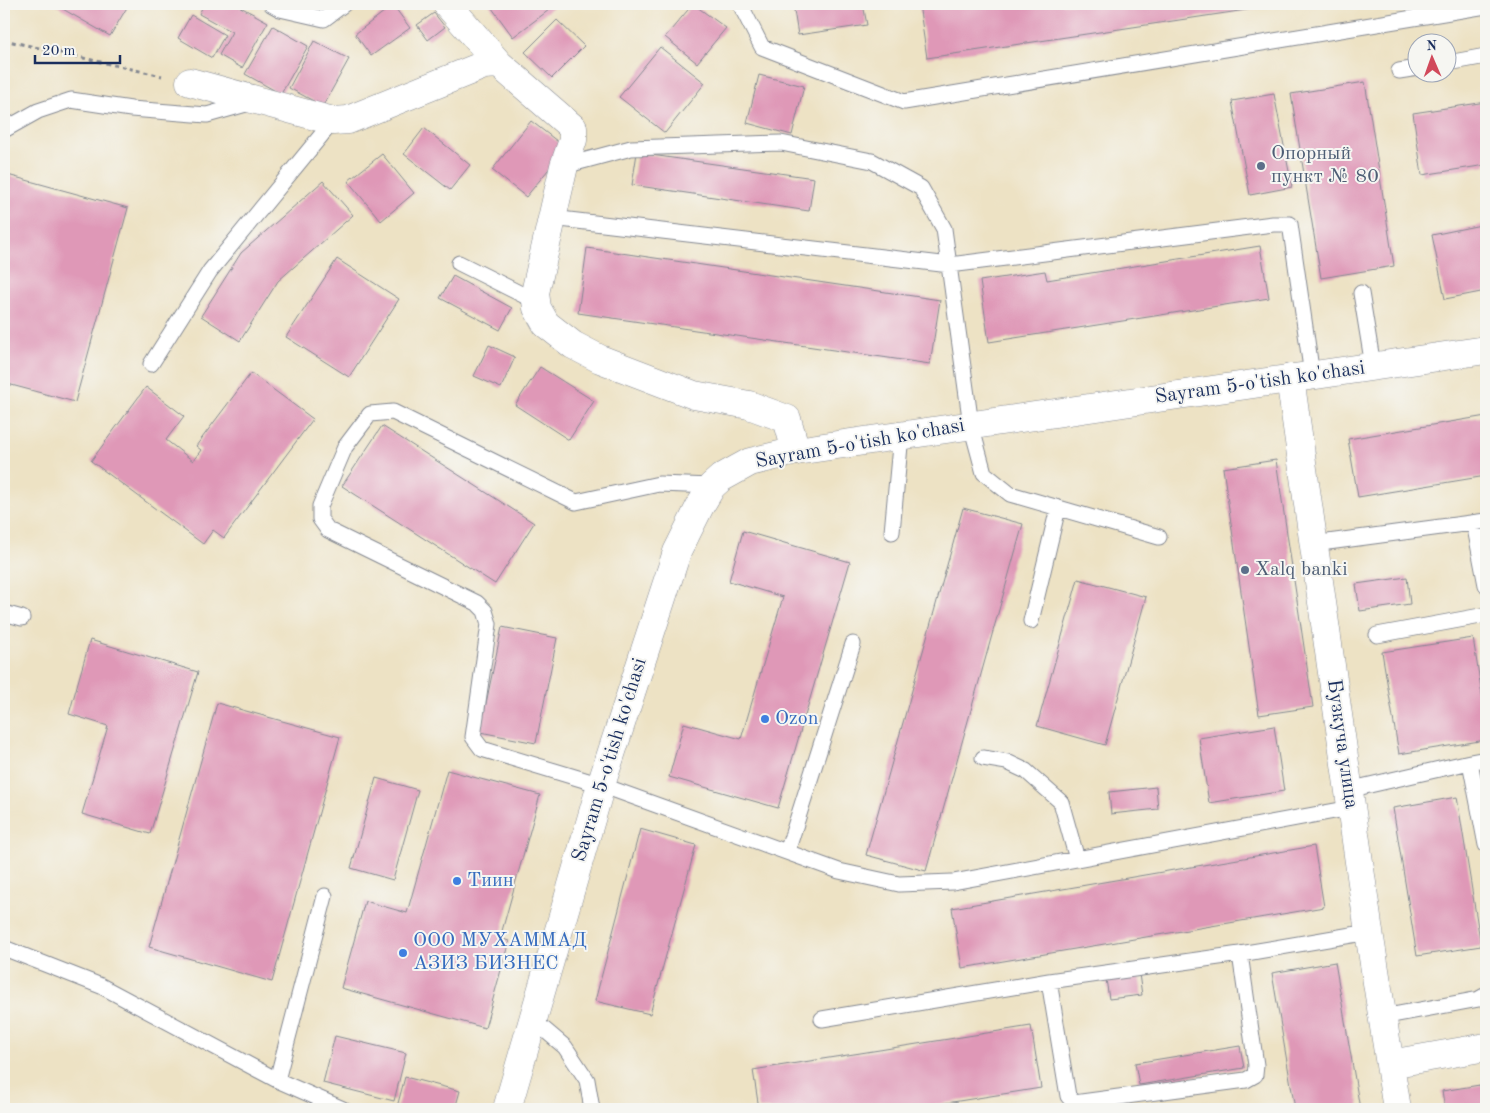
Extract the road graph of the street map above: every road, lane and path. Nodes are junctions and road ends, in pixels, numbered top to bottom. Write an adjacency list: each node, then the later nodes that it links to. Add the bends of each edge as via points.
1 (271, 4): 2 (lane, via 324,19)
2 (344, 4)
3 (447, 4): 9 (street)
4 (740, 4): 5 (lane, via 762,47 904,102)
5 (1486, 6)
6 (4, 40): 12 (path)
7 (1486, 56): 8 (lane)
8 (1458, 61)
9 (499, 64): 14 (street, via 484,64 348,120); 16 (street, via 573,128 573,140)
10 (1408, 70): 11 (lane)
11 (1399, 71)
12 (190, 82): 13 (street)
13 (259, 101): 14 (street); 15 (lane, via 207,115 71,100 38,111)
14 (333, 121): 23 (lane, via 210,271)
15 (4, 130)
16 (564, 166): 17 (street); 19 (lane, via 630,148 781,143 872,161 921,188 944,229)
17 (552, 218): 19 (lane); 21 (street)
18 (459, 263): 21 (lane)
19 (950, 265): 25 (lane, via 1290,224); 26 (lane)
20 (1361, 293): 24 (lane)
21 (535, 301): 28 (street, via 541,316 552,329 600,359 694,395 749,405 787,419)
22 (1486, 350): 24 (street, Sayram 5-o'tish ko'chasi)
23 (151, 364)
24 (1373, 366): 25 (street, Sayram 5-o'tish ko'chasi)
25 (1301, 376): 26 (street, Sayram 5-o'tish ko'chasi); 34 (street, Бузкуча улица)
26 (971, 425): 27 (street, Sayram 5-o'tish ko'chasi); 30 (lane, via 984,472 1010,494)
27 (901, 435): 28 (street, Sayram 5-o'tish ko'chasi); 32 (lane)
28 (796, 451): 29 (street, Sayram 5-o'tish ko'chasi, via 750,462)
29 (712, 486): 45 (street, Sayram 5-o'tish ko'chasi, via 687,530 669,573); 45 (lane, via 659,484 576,502 393,412 370,414 345,447 320,506 320,519 328,530 477,603 485,611 489,624 473,738 482,749)
30 (1058, 508): 33 (lane); 39 (lane)
31 (1480, 522): 34 (lane); 35 (lane)
32 (892, 532)
33 (1158, 537)
34 (1313, 544): 46 (street, Бузкуча улица)
35 (1486, 585)
36 (4, 613): 38 (lane)
37 (1486, 615): 40 (lane)
38 (22, 618)
39 (1031, 621)
40 (1377, 635)
41 (853, 644): 48 (lane)
42 (983, 758): 49 (lane, via 1007,762 1026,771 1061,802)
43 (1486, 759): 44 (lane)
44 (1470, 762): 46 (lane); 47 (lane)
45 (601, 785): 48 (lane); 58 (street, Sayram 5-o'tish ko'chasi)
46 (1350, 799): 49 (lane); 51 (street, Бузкуча улица)
47 (1486, 845)
48 (787, 852): 49 (lane, via 838,871 899,884 953,882)
49 (1077, 859)
50 (325, 896): 61 (lane)
51 (1369, 932): 53 (lane); 56 (street, Бузкуча улица)
52 (4, 948): 61 (lane, via 101,986)
53 (1240, 954): 54 (lane); 54 (lane, via 1256,1065 1255,1075 1246,1080 1074,1103 1068,1096)
54 (1049, 982): 57 (lane)
55 (1486, 995): 56 (lane, via 1479,1000)
56 (1382, 1017): 60 (street, Бузкуча улица)
57 (822, 1019)
58 (533, 1020): 63 (street, Sayram 5-o'tish ko'chasi); 64 (lane, via 565,1047 587,1080)
59 (1486, 1047): 60 (street)
60 (1390, 1064): 65 (street, Бузкуча улица)
61 (277, 1080): 62 (lane)
62 (343, 1109)
63 (507, 1109)
64 (592, 1109)
65 (1397, 1109)

